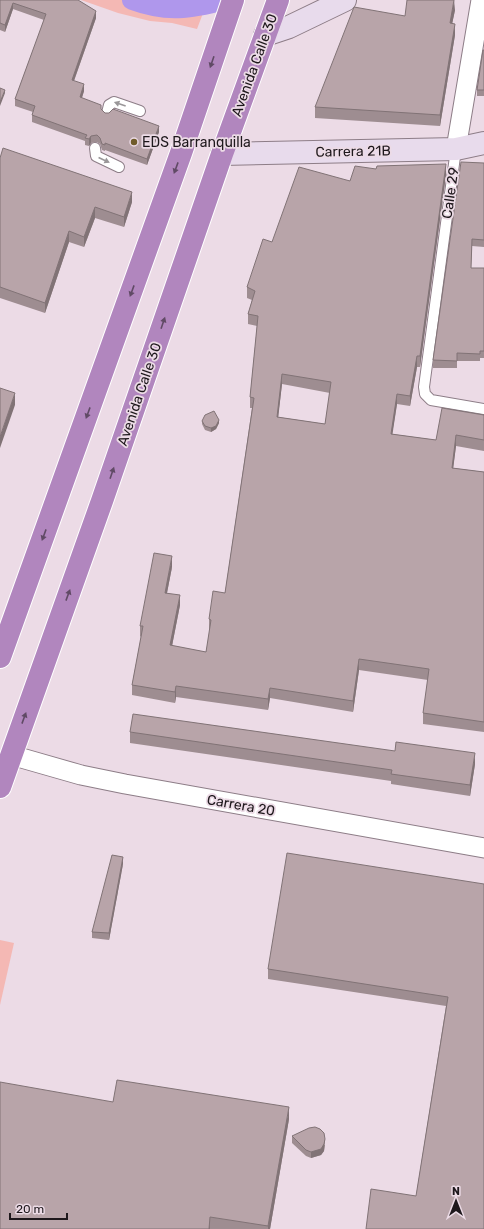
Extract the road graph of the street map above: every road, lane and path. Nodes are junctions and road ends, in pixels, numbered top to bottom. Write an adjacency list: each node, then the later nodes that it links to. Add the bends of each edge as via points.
1 (233, 0): 13 (highway, one-way to 13, via 181,153)
2 (345, 0): 4 (street, via 289,27)
3 (481, 0): 9 (street, Calle 29)
4 (272, 18): 10 (highway, Avenida Calle 30)
5 (140, 111): 6 (lane, one-way to 6, via 114,102 109,105)
6 (107, 113)
7 (484, 143): 9 (street, Carrera 21B)
8 (95, 148): 11 (lane, one-way to 11, via 96,156)
9 (456, 149): 10 (street, Carrera 21B); 12 (lane, Calle 29, via 424,387 425,394 431,400)
10 (222, 154): 14 (highway, Avenida Calle 30, one-way to 10, via 102,501)
11 (120, 167)
12 (484, 409)
13 (0, 657)
14 (6, 753): 15 (highway, Avenida Calle 30); 16 (street, Carrera 20, via 81,775 125,784)
15 (0, 787)
16 (484, 848)

